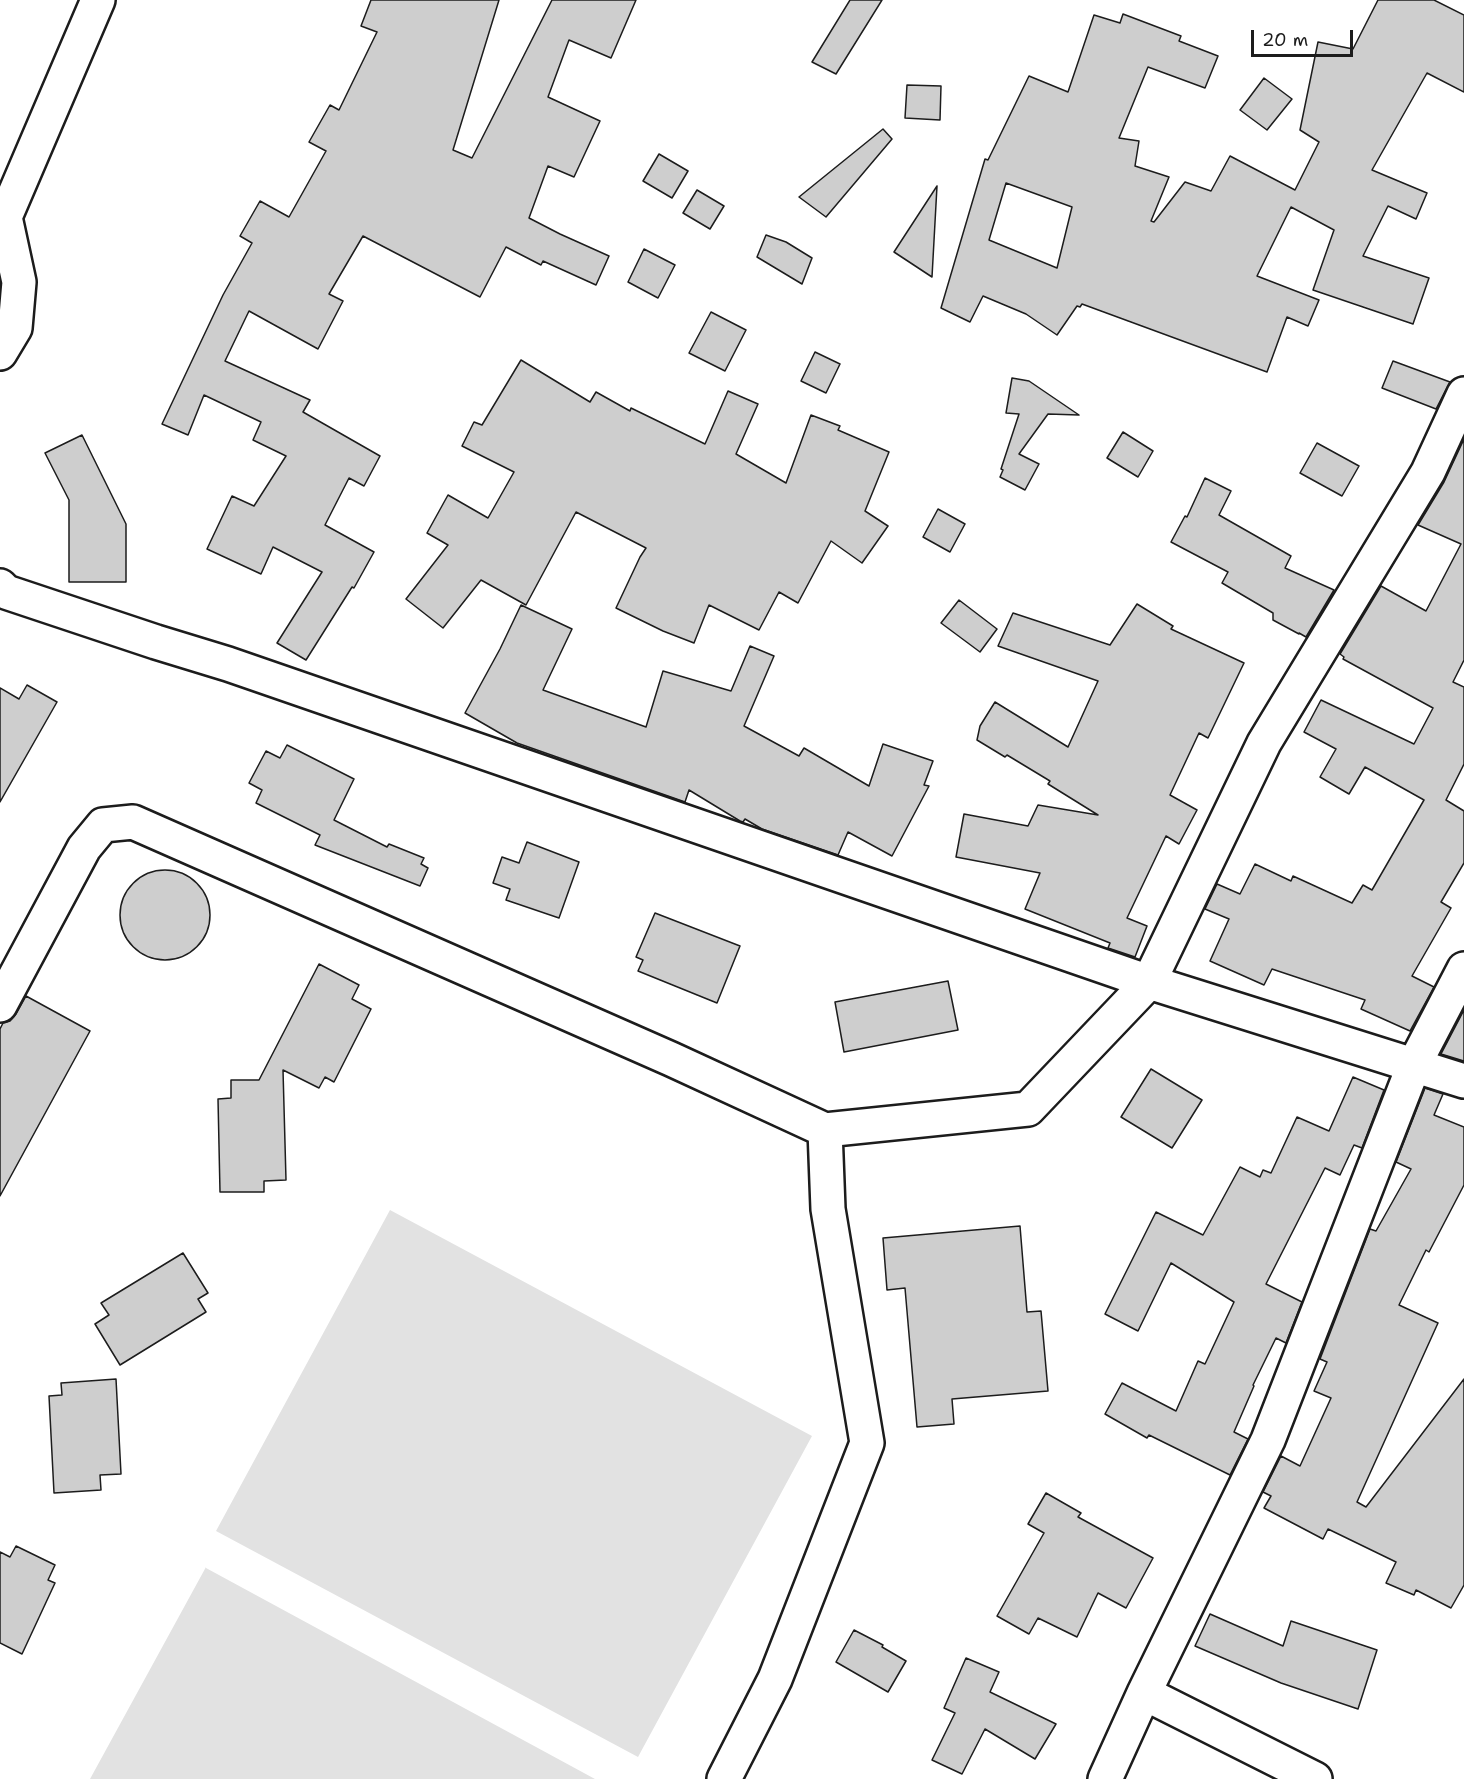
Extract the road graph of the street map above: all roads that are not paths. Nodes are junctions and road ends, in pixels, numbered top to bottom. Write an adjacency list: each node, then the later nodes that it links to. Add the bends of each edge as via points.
1 (98, 0): 2 (street, via 5,217 19,282 15,328)
2 (0, 353)
3 (1464, 394): 6 (street, via 1428,472 1264,743)
4 (0, 586): 6 (street, via 6,592 228,664)
5 (1464, 969): 8 (street)
6 (1149, 982): 8 (street); 10 (street, via 1028,1109)
7 (0, 1005): 10 (street, via 84,848 103,825 133,822)
8 (1414, 1065): 9 (street); 11 (street, via 1268,1440)
9 (1464, 1081)
10 (825, 1130): 12 (street, via 828,1209 867,1443 774,1679)
11 (1144, 1693): 13 (street); 14 (street)
12 (724, 1779)
13 (1105, 1779)
14 (1315, 1779)

